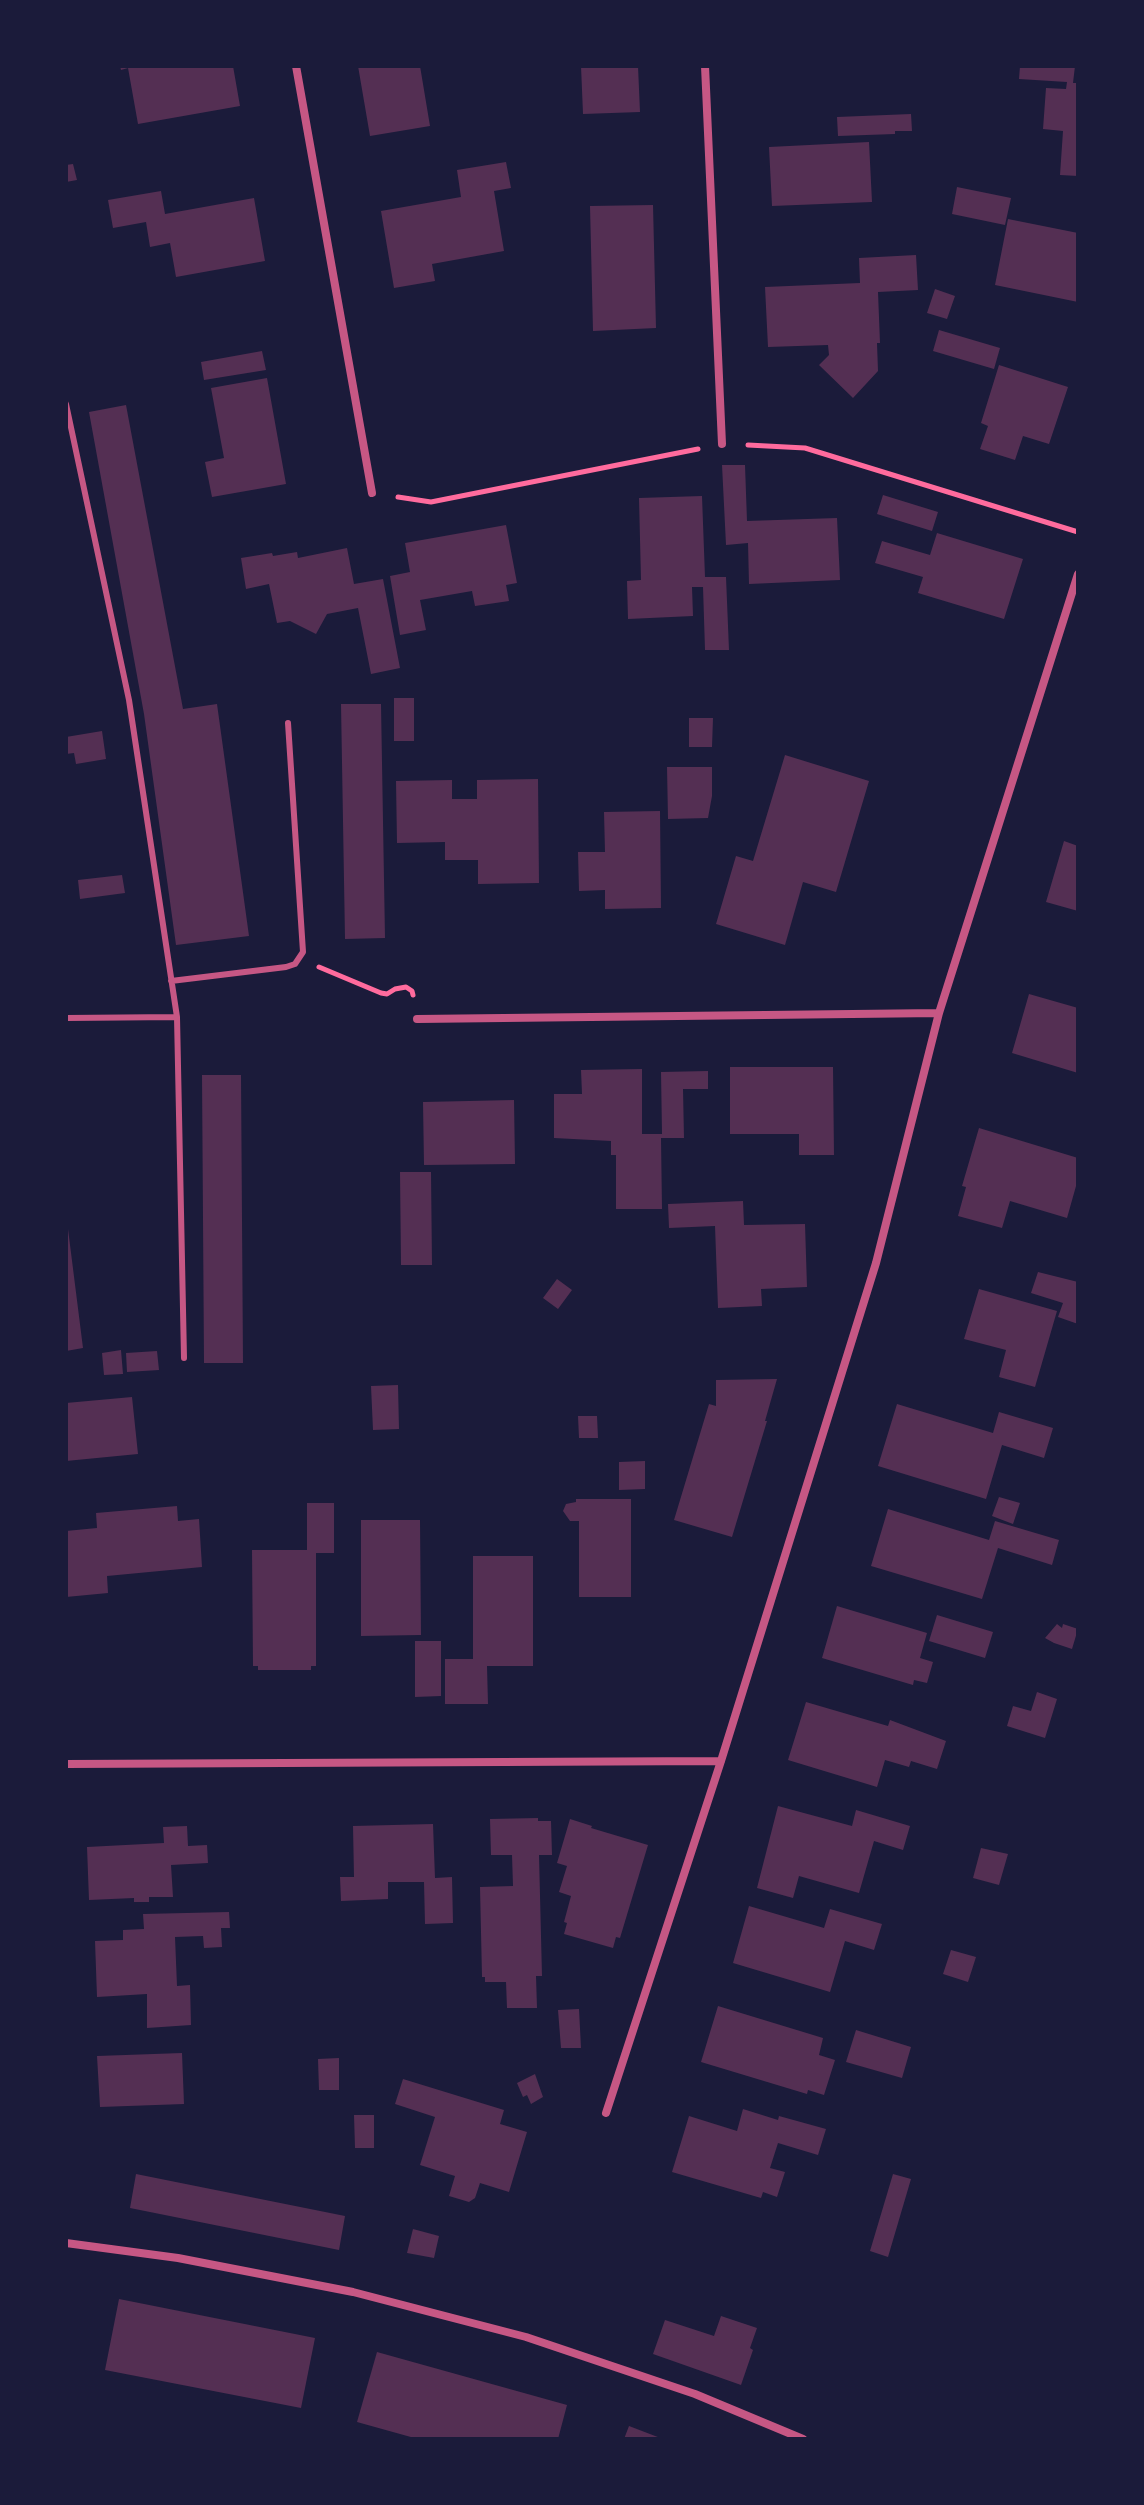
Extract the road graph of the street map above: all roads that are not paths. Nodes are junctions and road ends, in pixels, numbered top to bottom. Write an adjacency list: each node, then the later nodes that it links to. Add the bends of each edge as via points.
1 (296, 66): 5 (street)
2 (705, 66): 4 (street)
3 (66, 404): 8 (lane, via 129,700)
4 (722, 444)
5 (372, 493)
6 (1078, 574): 9 (street)
7 (288, 723): 8 (lane, via 300,959 286,967)
8 (171, 981): 10 (lane)
9 (939, 1013): 12 (street); 14 (street, via 876,1263)
10 (177, 1017): 11 (lane); 13 (lane)
11 (66, 1018)
12 (417, 1019)
13 (184, 1358)
14 (721, 1761): 15 (street); 16 (street)
15 (66, 1764)
16 (606, 2113)
17 (66, 2243): 18 (street, via 178,2258 353,2292 526,2337 695,2394)
18 (803, 2439)

